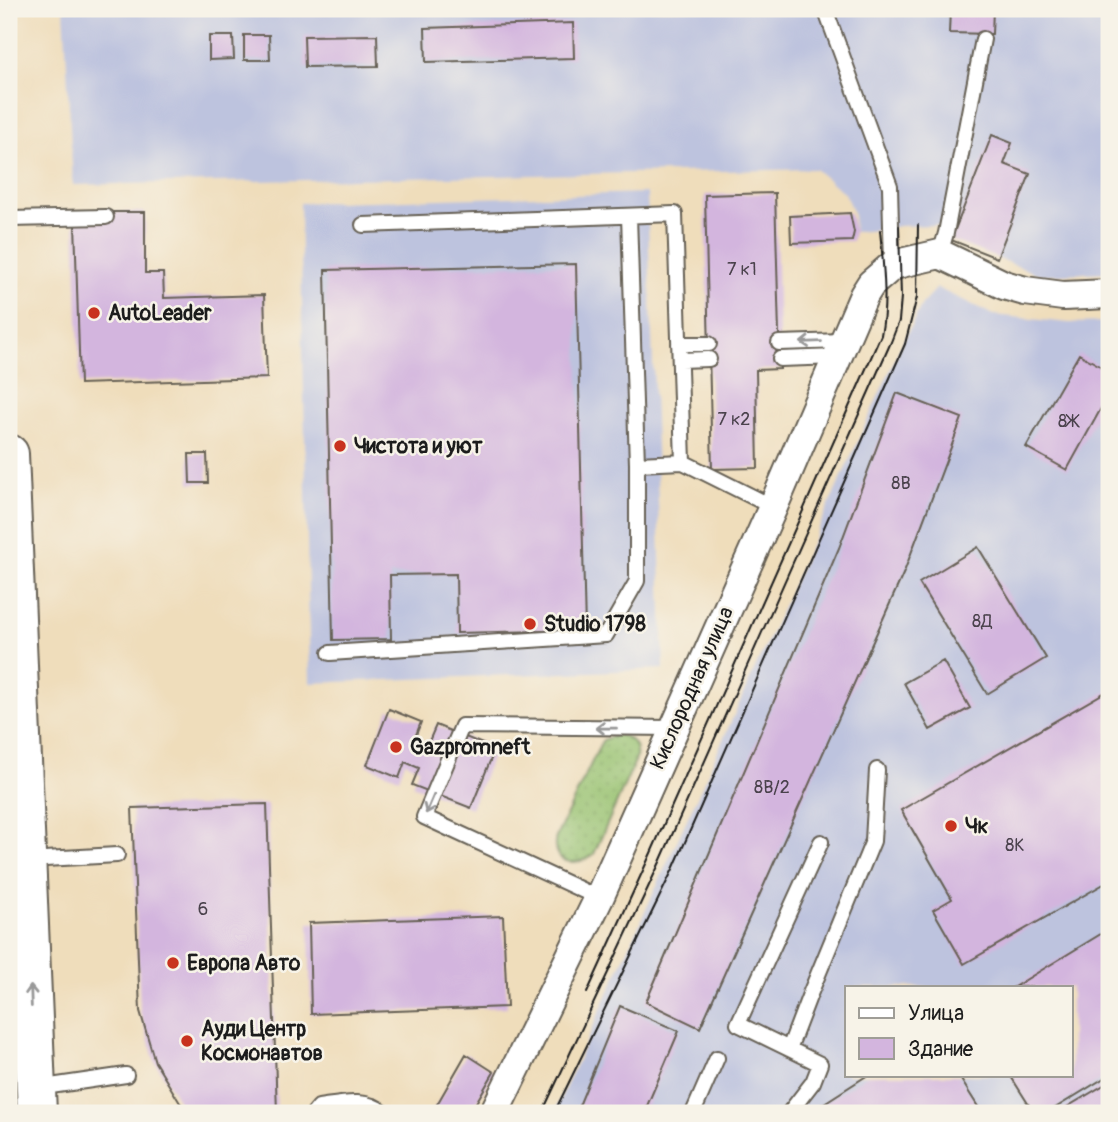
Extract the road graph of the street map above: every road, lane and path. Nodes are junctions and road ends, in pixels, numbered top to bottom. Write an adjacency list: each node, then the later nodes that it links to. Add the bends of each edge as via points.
1 (825, 9): 8 (lane, via 890,186)
2 (983, 39): 7 (lane)
3 (629, 216): 6 (lane); 11 (lane, via 675,214); 19 (lane)
4 (106, 217): 5 (lane)
5 (9, 219)
6 (363, 225)
7 (940, 254): 8 (street); 9 (street, via 1025,291 1063,296)
8 (892, 266): 13 (street, Кислородная улица, via 864,295)
9 (1109, 294)
10 (779, 343): 13 (lane, one-way to 10)
11 (679, 344): 12 (lane); 16 (lane)
12 (709, 344)
13 (840, 349): 15 (lane); 20 (street, Кислородная улица)
14 (709, 359): 16 (lane)
15 (780, 359)
16 (680, 360): 18 (lane)
17 (9, 454): 21 (main road)
18 (683, 462): 19 (lane); 20 (lane)
19 (636, 464): 22 (lane, via 637,580 606,635)
20 (773, 507): 23 (street, Кислородная улица)
21 (10, 545): 27 (main road)
22 (330, 653)
23 (674, 728): 28 (street, Кислородная улица); 28 (lane, one-way to 28, via 462,726 424,817)
24 (877, 770): 29 (lane, via 873,841)
25 (821, 842): 29 (lane, via 738,1024)
26 (117, 855): 27 (lane)
27 (25, 860): 32 (main road, one-way to 27, via 33,1034)
28 (599, 898): 35 (street, Кислородная улица)
29 (789, 1049): 37 (lane, via 820,1064 813,1082)
30 (717, 1058): 36 (lane)
31 (126, 1075): 32 (lane)
32 (27, 1088)
33 (314, 1113): 34 (lane, via 319,1107 351,1102)
34 (384, 1113)
35 (494, 1113)
36 (694, 1113)
37 (789, 1113)

